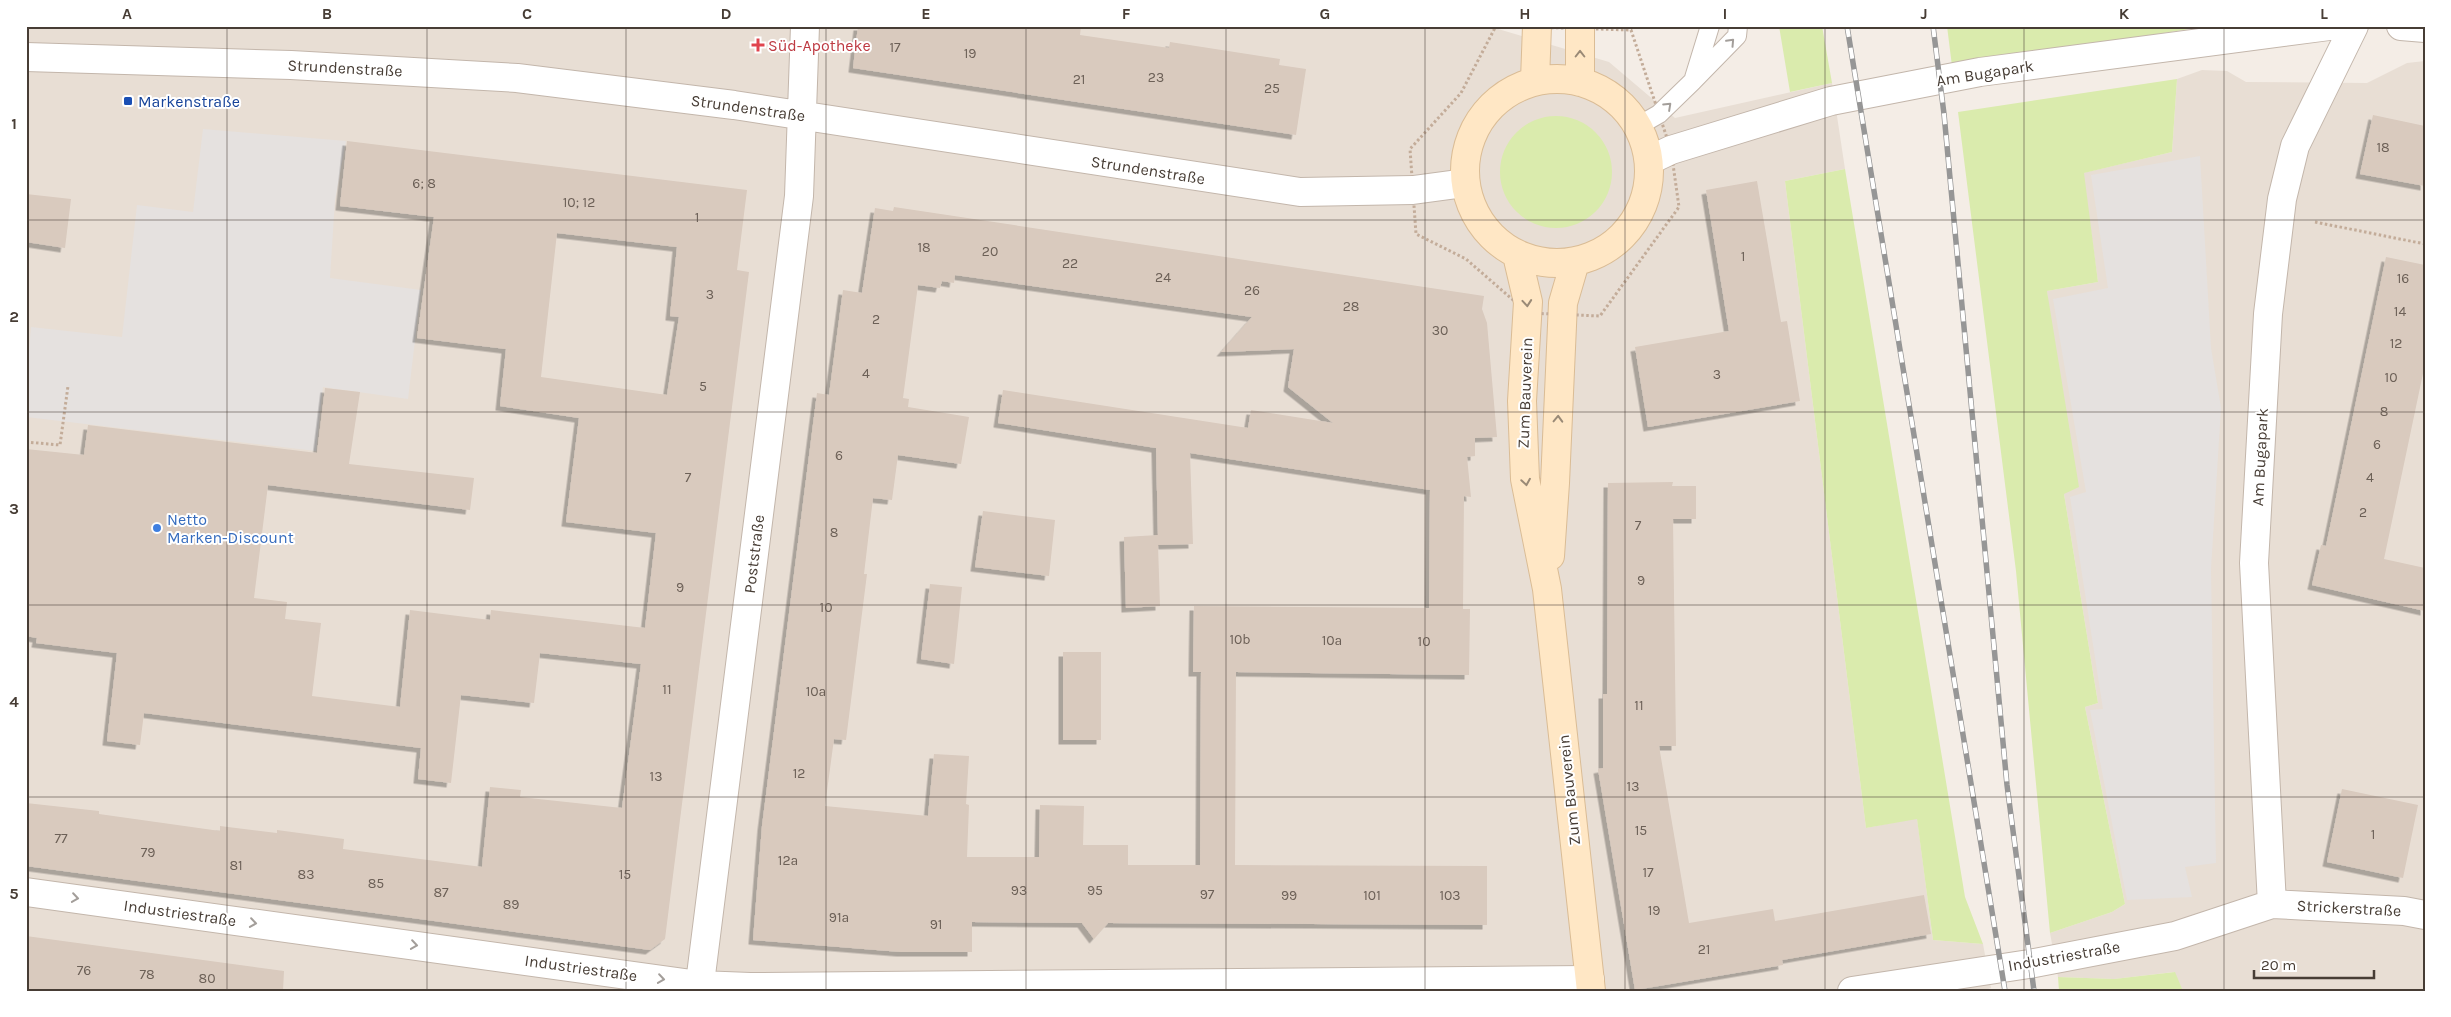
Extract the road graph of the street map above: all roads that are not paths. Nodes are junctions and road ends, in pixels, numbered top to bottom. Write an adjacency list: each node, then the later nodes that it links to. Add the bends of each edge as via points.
1 (805, 26): 14 (street, Poststraße)
2 (1710, 26): 12 (lane)
3 (1738, 26): 12 (lane, one-way to 3, via 1736,36)
4 (2328, 26): 16 (street, Am Bugapark, via 1980,72 1831,102)
5 (2354, 26): 22 (street, Am Bugapark, via 2295,146 2280,214 2268,314 2254,563)
6 (2401, 26): 9 (street)
7 (1537, 27): 11 (street)
8 (1580, 27): 13 (street, one-way to 8)
9 (2425, 28)
10 (26, 57): 14 (street, Strundenstraße, via 291,65 517,78)
11 (1535, 80): 13 (street, via 1565,78); 17 (street, via 1514,88 1483,116 1469,143)
12 (1694, 81): 15 (lane, one-way to 12)
13 (1580, 82): 15 (street, via 1595,88 1625,110)
14 (801, 116): 17 (street, Strundenstraße, via 1300,192 1414,190); 25 (street, Poststraße, via 799,196)
15 (1649, 120): 16 (street, via 1645,140)
16 (1660, 155): 19 (street, via 1639,210 1628,227 1610,245)
17 (1465, 183): 18 (street, via 1478,218 1493,238)
18 (1517, 255): 19 (street, via 1536,263); 20 (street, Zum Bauverein, one-way to 20, via 1528,302 1522,400 1525,479)
19 (1575, 262): 20 (street, Zum Bauverein, one-way to 19, via 1562,314)
20 (1547, 590): 24 (street, Zum Bauverein)
21 (26, 892): 25 (street, Industriestraße, one-way to 25)
22 (2272, 904): 23 (street, Strickerstraße); 26 (street, Industriestraße, via 2175,936 2029,964)
23 (2425, 915)
24 (1591, 985): 25 (street, Industriestraße)
25 (699, 988)
26 (1852, 991)

